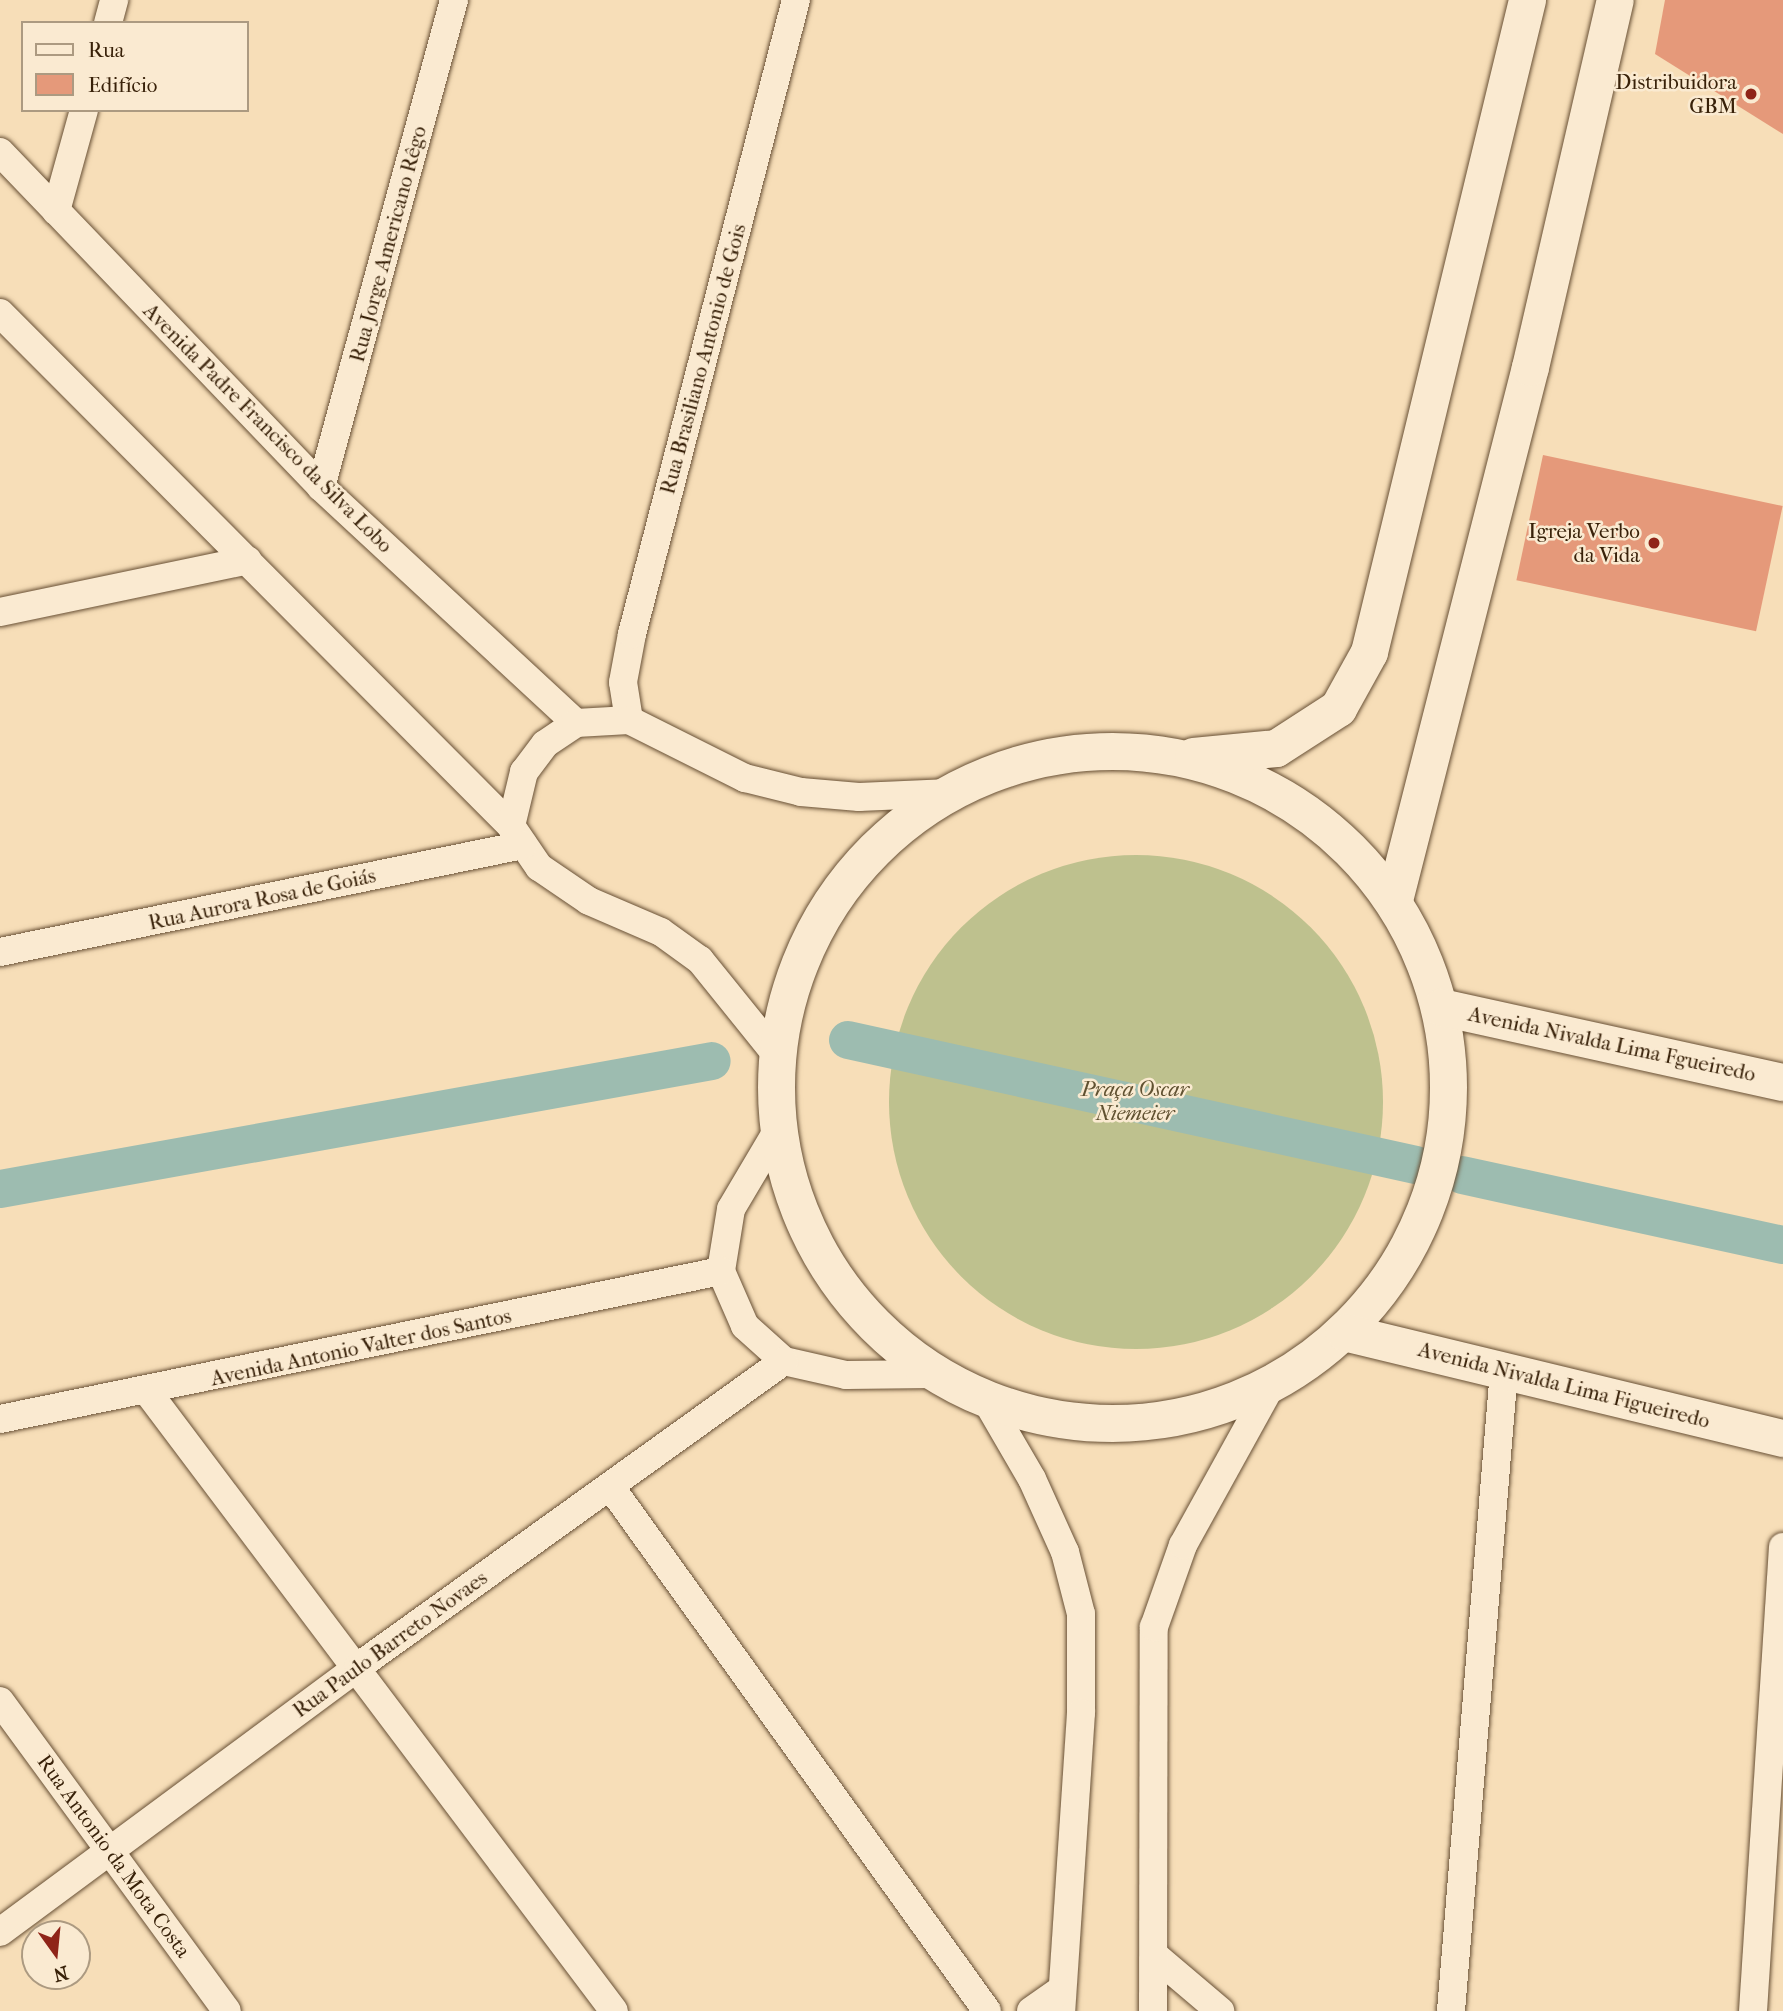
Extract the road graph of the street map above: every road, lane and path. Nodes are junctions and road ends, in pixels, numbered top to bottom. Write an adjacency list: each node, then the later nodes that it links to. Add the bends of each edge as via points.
1 (114, 0): 6 (street)
2 (454, 0): 11 (street, Rua Jorge Americano Rêgo)
3 (796, 0): 14 (street, Rua Brasiliano Antonio de Gois, via 632,634 623,682)
4 (1527, 0): 16 (street, via 1369,652 1338,708 1276,748)
5 (1615, 0): 19 (street, via 1530,367)
6 (109, 21)
7 (83, 112): 9 (street)
8 (0, 152): 9 (street, Avenida Padre Francisco da Silva Lobo)
9 (56, 211): 11 (street, Avenida Padre Francisco da Silva Lobo)
10 (0, 313): 12 (street)
11 (321, 487): 15 (street, Avenida Padre Francisco da Silva Lobo)
12 (248, 560): 13 (street); 18 (street)
13 (0, 612)
14 (629, 720): 15 (street); 17 (street, via 745,778 802,792 859,797)
15 (576, 723): 18 (street, via 545,744 524,772)
16 (1182, 758): 17 (street, via 1103,751 1024,763); 19 (street, via 1265,786 1337,835)
17 (950, 793): 22 (street, via 883,840 830,901 794,974)
18 (517, 836): 20 (street, Rua Aurora Rosa de Goiás); 22 (street, via 556,882 661,932 700,960)
19 (1394, 900): 21 (street, via 1422,951)
20 (0, 952)
21 (1441, 1007): 23 (street, Avenida Nivalda Lima Fgueiredo); 26 (street, via 1451,1095 1436,1182 1400,1263)
22 (775, 1053): 24 (street)
23 (1783, 1082)
24 (776, 1133): 25 (street, via 731,1209); 29 (street, via 803,1227 843,1289 857,1310)
25 (722, 1271): 27 (street, via 745,1326); 31 (street, Avenida Antonio Valter dos Santos)
26 (1344, 1332): 28 (street, Avenida Nivalda Lima Figueiredo); 30 (street)
27 (784, 1361): 29 (street, via 846,1375); 35 (street, Rua Paulo Barreto Novaes)
28 (1504, 1371): 34 (street, Avenida Nivalda Lima Figueiredo); 49 (street)
29 (933, 1374): 32 (street)
30 (1272, 1384): 32 (street, via 1180,1418 1082,1423); 41 (street, via 1183,1545 1154,1628)
31 (147, 1391): 33 (street, Avenida Antonio Valter dos Santos); 37 (street)
32 (986, 1401): 42 (street, via 1032,1479 1065,1552 1081,1614 1082,1713)
33 (0, 1419)
34 (1783, 1438)
35 (610, 1486): 37 (street, Rua Paulo Barreto Novaes); 45 (street)
36 (1783, 1548): 50 (street)
37 (359, 1665): 39 (street, Rua Paulo Barreto Novaes); 44 (street)
38 (0, 1701): 39 (street, Rua Antonio da Mota Costa)
39 (109, 1850): 40 (street, Rua Paulo Barreto Novaes); 43 (street, Rua Antonio da Mota Costa)
40 (0, 1932)
41 (1154, 1955): 47 (street); 48 (street)
42 (1061, 2000): 46 (street)
43 (227, 2011)
44 (614, 2011)
45 (987, 2011)
46 (1031, 2011)
47 (1153, 2011)
48 (1220, 2011)
49 (1451, 2011)
50 (1753, 2011)

